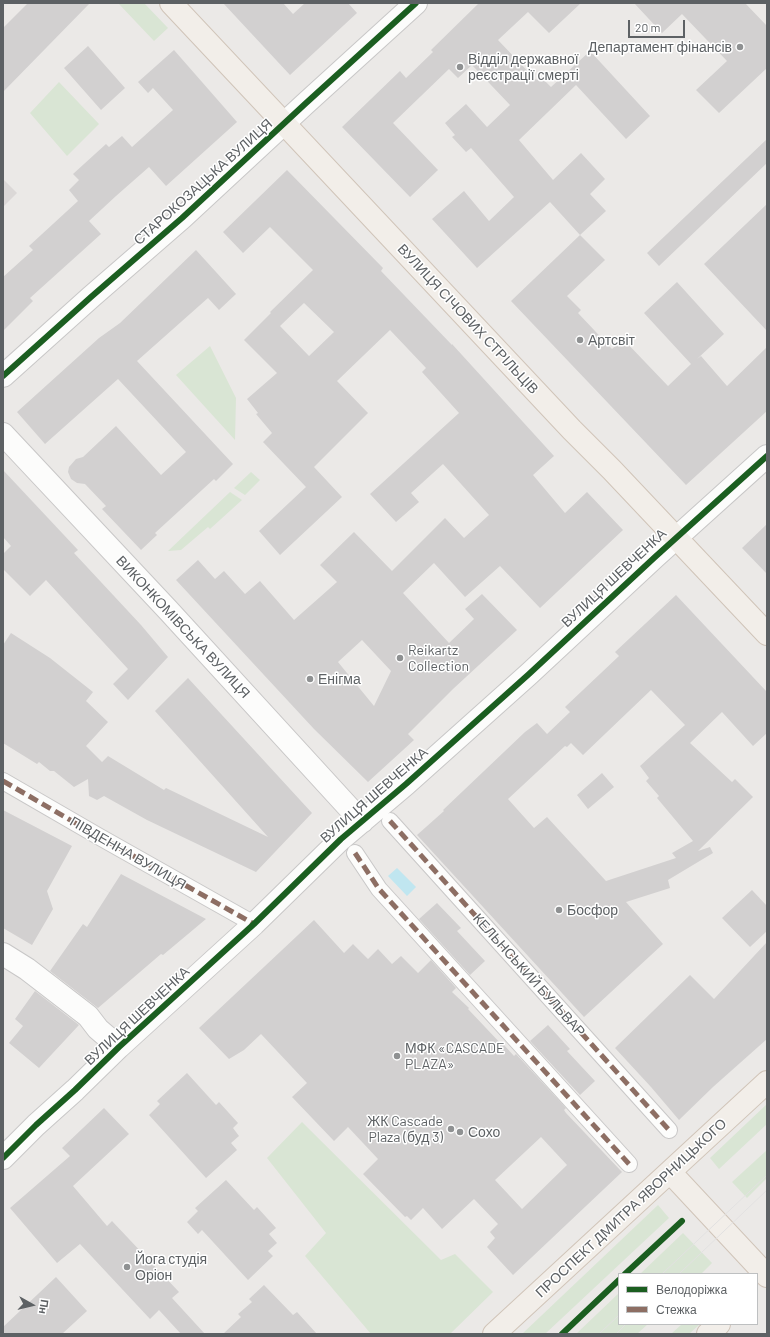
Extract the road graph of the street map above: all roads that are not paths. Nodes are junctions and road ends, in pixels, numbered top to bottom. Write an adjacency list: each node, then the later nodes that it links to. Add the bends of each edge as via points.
1 (171, 3): 3 (main road, ВУЛИЦЯ СІЧОВИХ СТРІЛЬЦІВ)
2 (416, 3): 3 (street, СТАРОКОЗАЦЬКА ВУЛИЦЯ)
3 (284, 124): 4 (street, СТАРОКОЗАЦЬКА ВУЛИЦЯ); 7 (main road, ВУЛИЦЯ СІЧОВИХ СТРІЛЬЦІВ)
4 (3, 376)
5 (3, 434): 11 (street, ВИКОНКОМІВСЬКА ВУЛИЦЯ)
6 (767, 456): 7 (street, ВУЛИЦЯ ШЕВЧЕНКА)
7 (676, 538): 8 (main road, ВУЛИЦЯ СІЧОВИХ СТРІЛЬЦІВ); 11 (street, ВУЛИЦЯ ШЕВЧЕНКА, via 529,674)
8 (767, 634)
9 (3, 781): 13 (street, ПІВДЕННА ВУЛИЦЯ)
10 (390, 821): 17 (street, КЕЛЬНСЬКИЙ БУЛЬВАР)
11 (362, 822): 13 (street, ВУЛИЦЯ ШЕВЧЕНКА, via 341,839)
12 (355, 853): 19 (street, via 379,889)
13 (254, 924): 15 (street, ВУЛИЦЯ ШЕВЧЕНКА)
14 (3, 954): 15 (street, via 88,1016 98,1029)
15 (119, 1047): 18 (street, ВУЛИЦЯ ШЕВЧЕНКА)
16 (767, 1082): 20 (main road, ПРОСПЕКТ ДМИТРА ЯВОРНИЦЬКОГО)
17 (668, 1130)
18 (3, 1158)
19 (629, 1164)
20 (670, 1172): 21 (main road); 24 (main road, ПРОСПЕКТ ДМИТРА ЯВОРНИЦЬКОГО)
21 (767, 1277): 22 (main road)
22 (758, 1286)
23 (718, 1325): 25 (main road)
24 (494, 1334)
25 (708, 1334)

